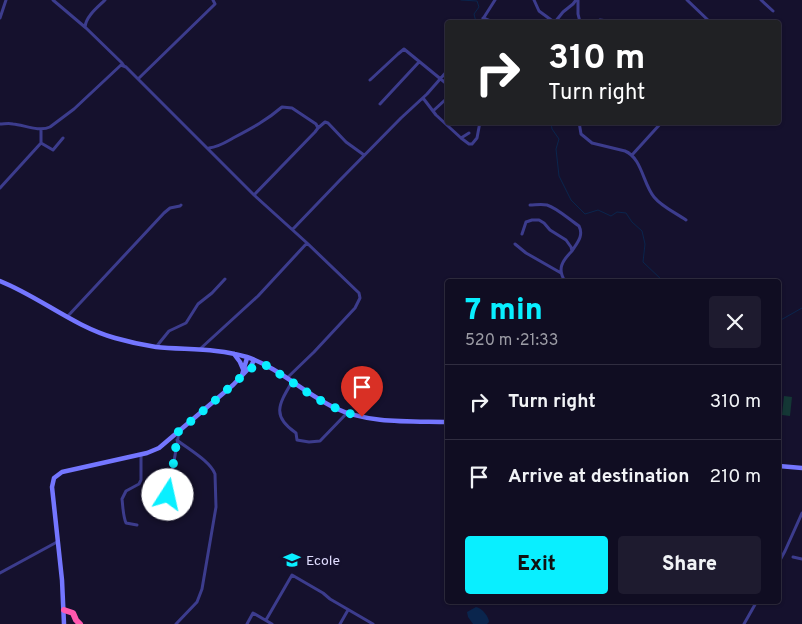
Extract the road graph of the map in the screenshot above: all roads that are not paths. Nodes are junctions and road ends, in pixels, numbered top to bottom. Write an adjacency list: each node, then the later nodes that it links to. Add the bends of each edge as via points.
1 (6, 0): 11 (street)
2 (53, 0): 18 (street)
3 (105, 0): 18 (street, via 87,20)
4 (213, 0): 22 (street, via 215,4)
5 (495, 0): 12 (street)
6 (534, 0): 14 (street, via 540,11)
7 (577, 0): 15 (street); 16 (street)
8 (687, 0): 17 (street)
9 (761, 0): 10 (street)
10 (773, 11)
11 (0, 18)
12 (483, 18): 13 (street)
13 (488, 20)
14 (551, 20)
15 (556, 20)
16 (580, 20)
17 (708, 20)
18 (87, 29): 20 (street)
19 (419, 62): 23 (street); 24 (street, via 404,49); 28 (street)
20 (124, 66): 22 (street); 37 (street, via 121,65 50,128)
21 (445, 73): 23 (street)
22 (138, 79): 42 (street)
23 (440, 79): 25 (street); 26 (street)
24 (370, 80)
25 (445, 83)
26 (423, 98): 29 (street); 43 (street)
27 (445, 100): 29 (street)
28 (380, 104)
29 (433, 111): 30 (street)
30 (445, 123)
31 (0, 124): 37 (street)
32 (447, 125): 40 (street)
33 (479, 125): 40 (street, via 472,144)
34 (579, 125): 44 (street, via 581,134 592,143)
35 (659, 125): 44 (street)
36 (318, 128): 42 (street, via 292,108 282,107 254,127 217,147); 43 (street, via 328,123); 46 (street)
37 (41, 129): 41 (street)
38 (468, 133): 40 (street)
39 (63, 138): 41 (street, via 53,150)
40 (461, 138)
41 (40, 143): 45 (street)
42 (208, 148): 46 (street)
43 (364, 155): 50 (street)
44 (632, 155): 49 (street, via 653,196)
45 (0, 188)
46 (254, 195): 50 (street)
47 (181, 205): 59 (street, via 164,213)
48 (530, 206): 54 (street, via 546,205 579,226 580,240)
49 (686, 220)
50 (293, 229): 52 (street)
51 (522, 234): 54 (street, via 526,222 539,220 566,240)
52 (307, 243): 61 (street, via 258,296); 67 (street, via 359,293 360,298 355,308)
53 (515, 244): 55 (street)
54 (572, 251): 55 (street, via 564,259)
55 (560, 273): 56 (street)
56 (562, 279)
57 (225, 280): 60 (street, via 198,304 186,323 169,331)
58 (0, 281): 59 (main road)
59 (66, 317): 60 (main road, via 115,338)
60 (156, 346): 61 (main road)
61 (200, 349): 62 (main road)
62 (233, 353): 63 (main road); 66 (main road)
63 (247, 358): 64 (main road); 66 (main road)
64 (254, 360): 65 (main road); 66 (main road)
65 (262, 363): 66 (main road); 67 (main road)
66 (246, 370): 71 (main road)
67 (286, 378): 68 (main road)
68 (292, 382): 69 (main road); 69 (street, via 280,410 283,422 296,433 297,440 320,441)
69 (347, 413): 70 (main road, via 399,421)
70 (445, 422)
71 (178, 432): 72 (street); 73 (main road, via 158,448)
72 (177, 440): 76 (street, via 168,482); 90 (street, via 214,471 216,507 202,589 197,602)
73 (141, 455): 78 (street, via 141,480 126,491 122,500 124,521); 79 (main road, via 56,475 52,487)
74 (781, 466): 75 (main road)
75 (802, 468)
76 (168, 509)
77 (802, 513): 80 (street)
78 (136, 525)
79 (57, 542): 83 (street); 85 (main road)
80 (781, 558)
81 (792, 558): 82 (street)
82 (802, 559)
83 (0, 573)
84 (755, 604): 95 (street)
85 (64, 610): 88 (highway, via 73,613); 89 (main road)
86 (348, 610): 87 (street, via 292,575); 93 (street); 94 (street)
87 (266, 620): 91 (street, via 253,613); 92 (street)
88 (78, 623)
89 (64, 624)
90 (176, 624)
91 (247, 624)
92 (272, 624)
93 (340, 624)
94 (373, 624)
95 (744, 624)

